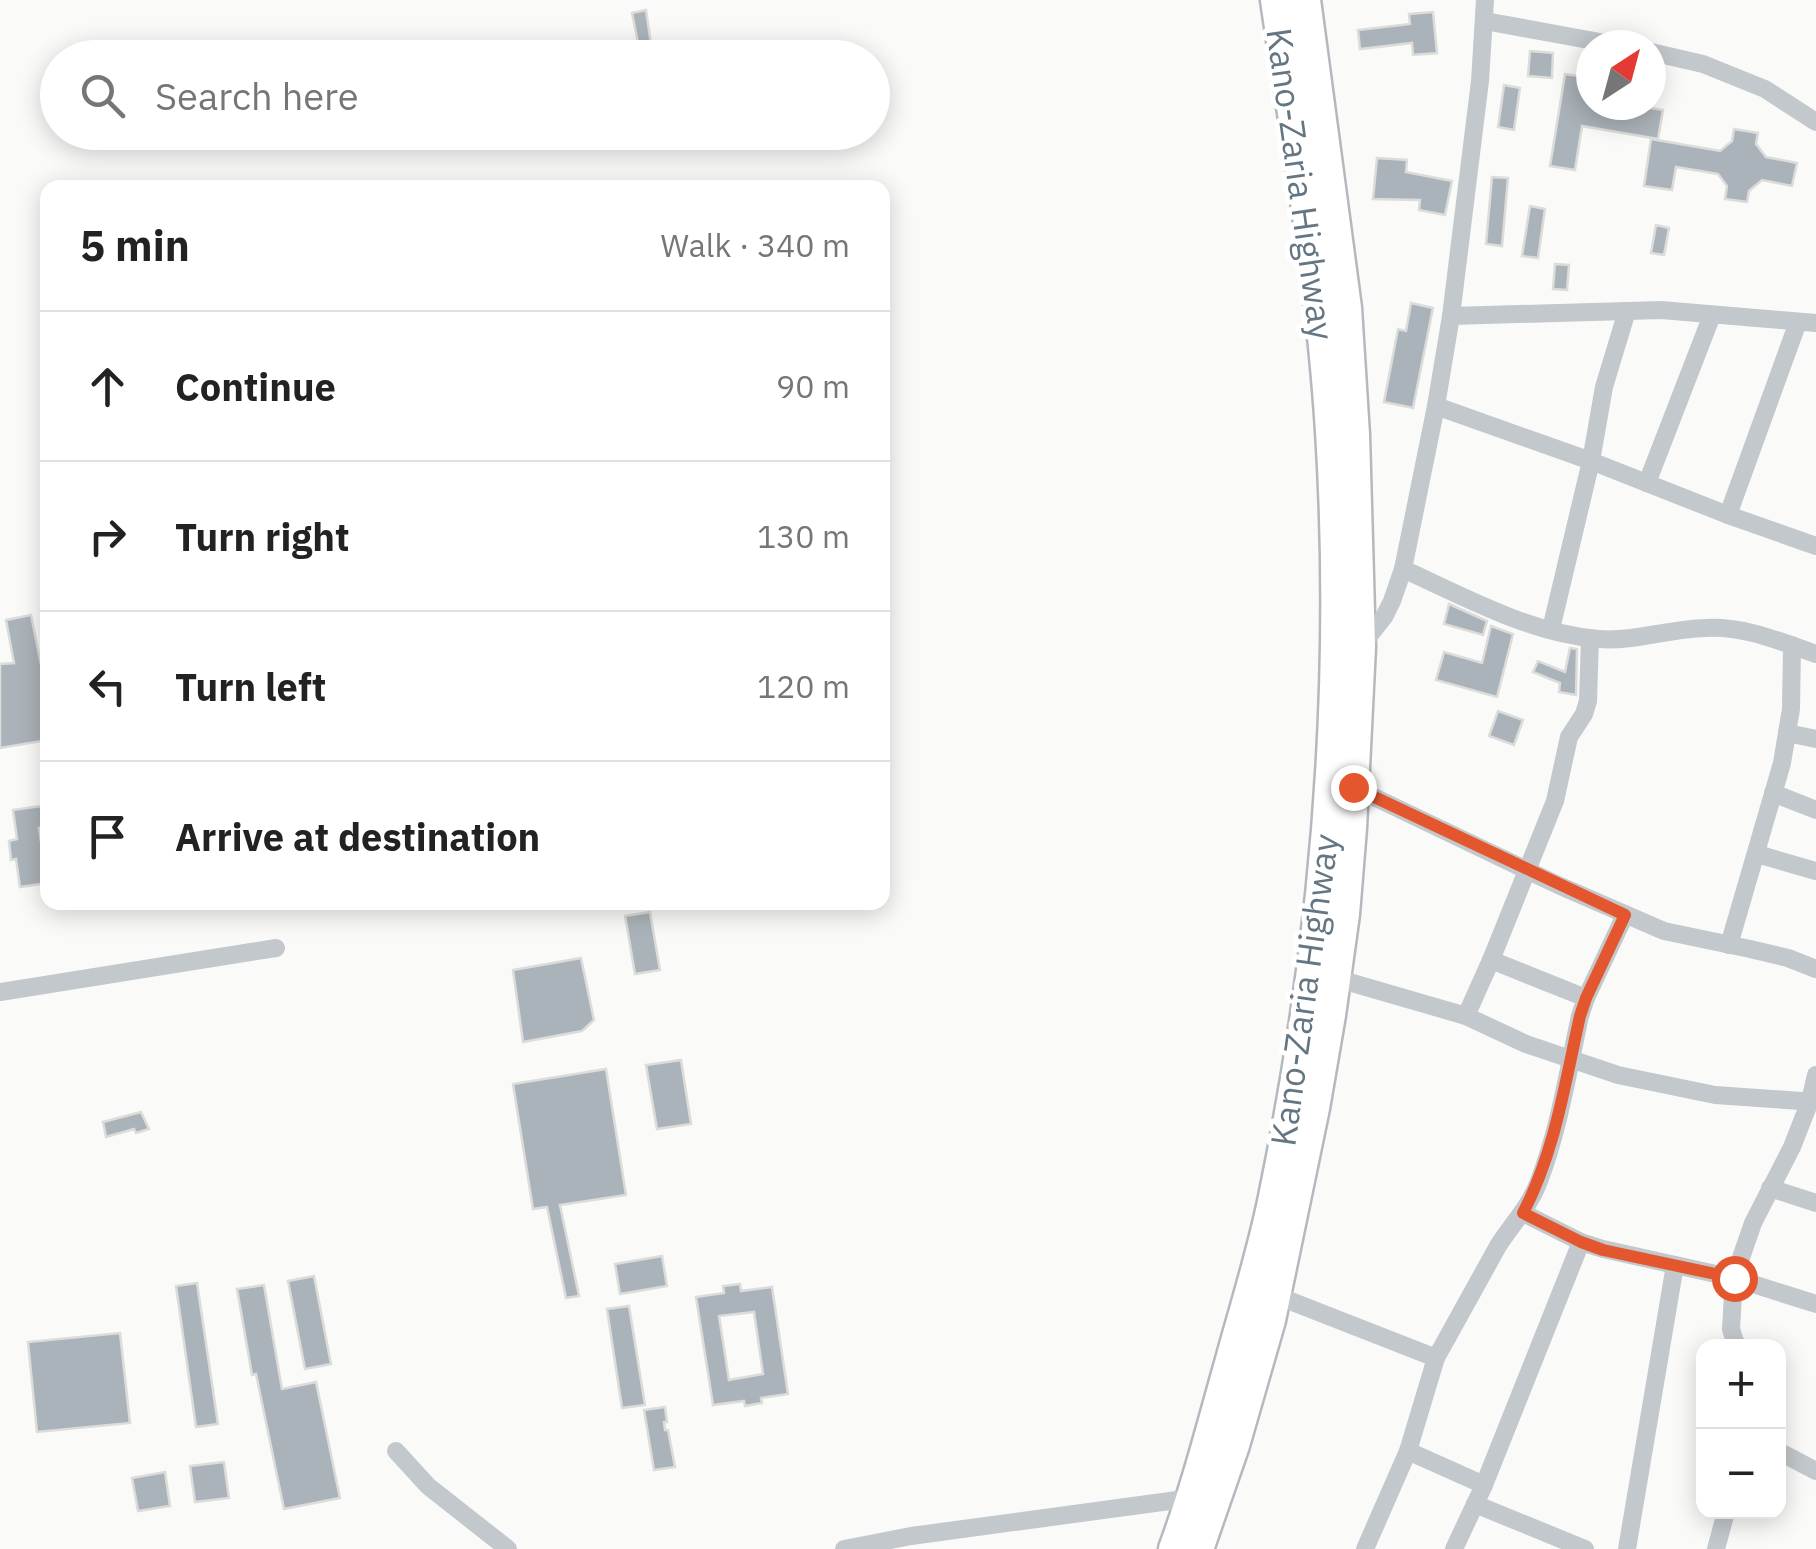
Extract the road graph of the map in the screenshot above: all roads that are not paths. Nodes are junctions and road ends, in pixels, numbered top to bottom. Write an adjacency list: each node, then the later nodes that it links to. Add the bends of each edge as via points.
1 (1276, 0): 60 (highway, Kano-Zaria Highway, via 1326,361 1336,529 1334,724 1320,904 1292,1101 1274,1196)
2 (1304, 0): 23 (highway, Kano-Zaria Highway, via 1346,308)
3 (1485, 0): 4 (street)
4 (1484, 21): 5 (street); 12 (street)
5 (1576, 38)
6 (1666, 55): 7 (street, via 1765,88)
7 (1793, 107): 8 (street); 9 (street)
8 (1816, 109)
9 (1816, 122)
10 (1628, 312): 11 (street); 12 (street); 15 (street, via 1604,387)
11 (1712, 315): 13 (street); 16 (street)
12 (1451, 316): 14 (street)
13 (1807, 322): 17 (street)
14 (1436, 406): 15 (street); 19 (street)
15 (1591, 461): 16 (street); 20 (street)
16 (1647, 483): 17 (street)
17 (1728, 515): 18 (street)
18 (1816, 546)
19 (1403, 569): 20 (street); 23 (street, via 1384,617)
20 (1551, 630): 21 (street)
21 (1590, 638): 22 (street, via 1726,628); 31 (street, via 1588,701 1570,736 1555,801)
22 (1792, 646): 24 (street); 25 (street)
23 (1360, 648): 27 (highway, Kano-Zaria Highway)
24 (1816, 654)
25 (1787, 733): 26 (street); 28 (street)
26 (1816, 739)
27 (1353, 787): 31 (street); 38 (highway, Kano-Zaria Highway)
28 (1773, 793): 29 (street); 30 (street)
29 (1816, 810)
30 (1757, 854): 32 (street); 34 (street)
31 (1528, 870): 33 (street); 36 (street)
32 (1816, 871)
33 (1625, 915): 34 (street, via 1664,932); 40 (street)
34 (1729, 944): 37 (street)
35 (276, 948): 39 (street)
36 (1491, 960): 40 (street); 41 (street)
37 (1816, 968)
38 (1335, 978): 41 (street); 51 (highway, Kano-Zaria Highway)
39 (0, 992)
40 (1586, 998): 42 (street)
41 (1466, 1016): 42 (street)
42 (1570, 1060): 44 (street, via 1698,1092); 47 (street, via 1539,1183)
43 (1816, 1075): 44 (street)
44 (1813, 1102): 45 (street)
45 (1770, 1188): 46 (street); 50 (street)
46 (1816, 1203)
47 (1523, 1213): 48 (street); 54 (street)
48 (1581, 1242): 49 (street); 59 (street)
49 (1674, 1265): 50 (street); 70 (street)
50 (1734, 1278): 52 (street); 53 (street)
51 (1275, 1295): 54 (street); 66 (highway, Kano-Zaria Highway)
52 (1816, 1304)
53 (1734, 1339)
54 (1436, 1358): 56 (street)
55 (396, 1451): 63 (street, via 428,1486)
56 (1408, 1451): 59 (street); 67 (street)
57 (1786, 1455): 58 (street)
58 (1816, 1471)
59 (1484, 1485): 61 (street)
60 (1192, 1498): 64 (street); 65 (highway, Kano-Zaria Highway)
61 (1475, 1504): 68 (street); 69 (street)
62 (1724, 1519): 71 (street)
63 (508, 1549)
64 (844, 1549)
65 (1174, 1549)
66 (1198, 1549)
67 (1366, 1549)
68 (1454, 1549)
69 (1585, 1549)
70 (1627, 1549)
71 (1716, 1549)

